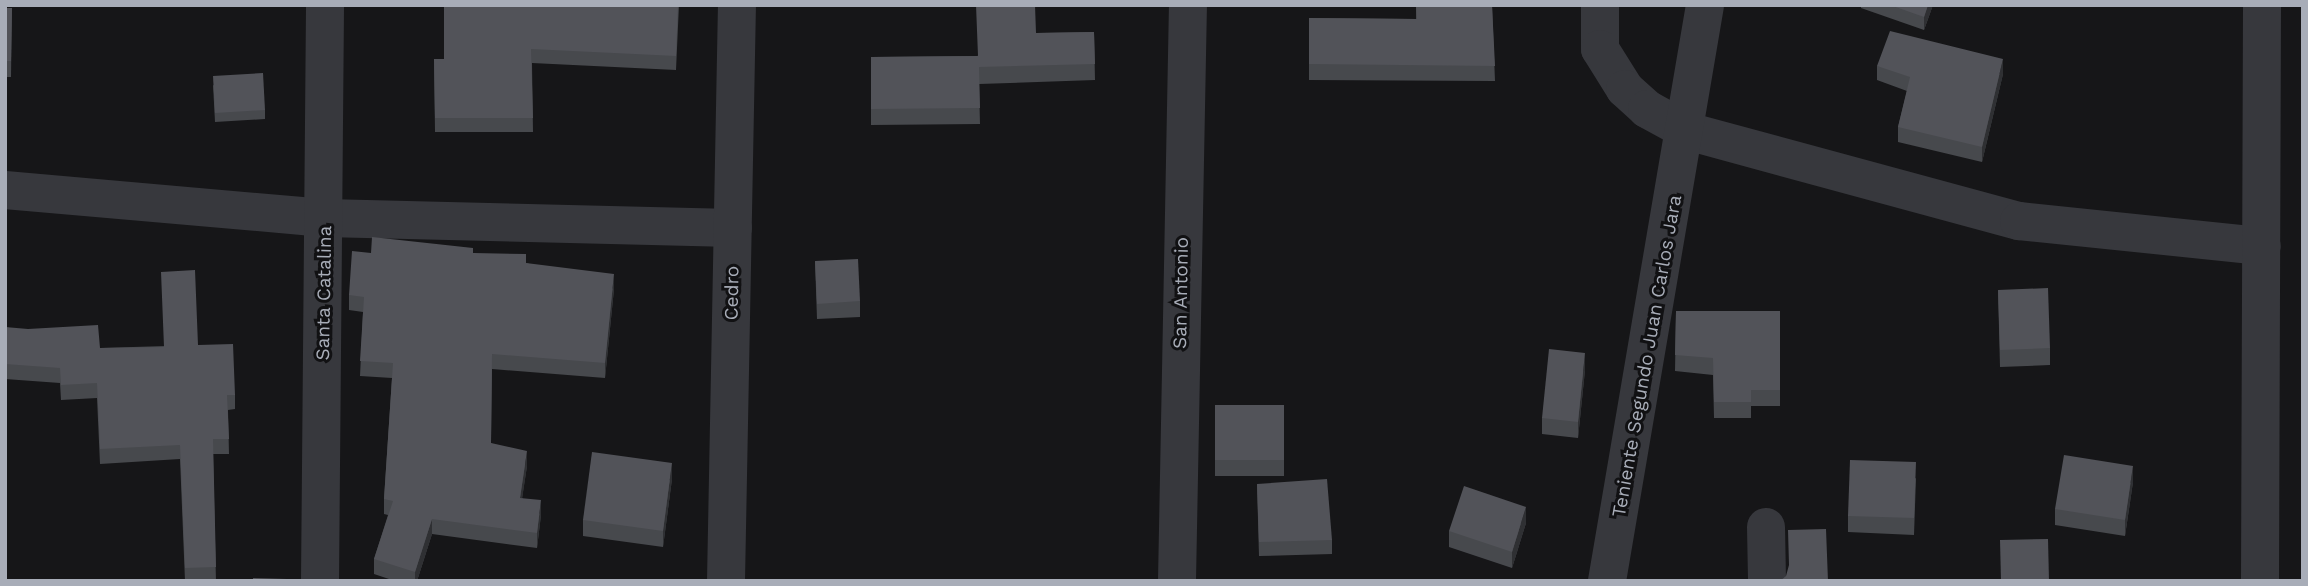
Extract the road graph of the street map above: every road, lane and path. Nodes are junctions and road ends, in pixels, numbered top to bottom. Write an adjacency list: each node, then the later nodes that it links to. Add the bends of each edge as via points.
1 (326, 5): 9 (street, Santa Catalina)
2 (737, 5): 10 (street, Cedro)
3 (1188, 5): 15 (street, San Antonio)
4 (1600, 5): 7 (street, via 1600,49 1625,89 1647,109)
5 (1705, 5): 7 (street, Teniente Segundo Juan Carlos Jara)
6 (2262, 5): 11 (street)
7 (1687, 131): 11 (street, via 2019,221); 16 (street, Teniente Segundo Juan Carlos Jara)
8 (5, 190): 9 (street)
9 (325, 218): 10 (street); 13 (street, Santa Catalina)
10 (733, 228): 14 (street, Cedro)
11 (2262, 246): 18 (street)
12 (1766, 527): 17 (street)
13 (320, 581)
14 (726, 581)
15 (1177, 581)
16 (1607, 581)
17 (1767, 581)
18 (2260, 581)

